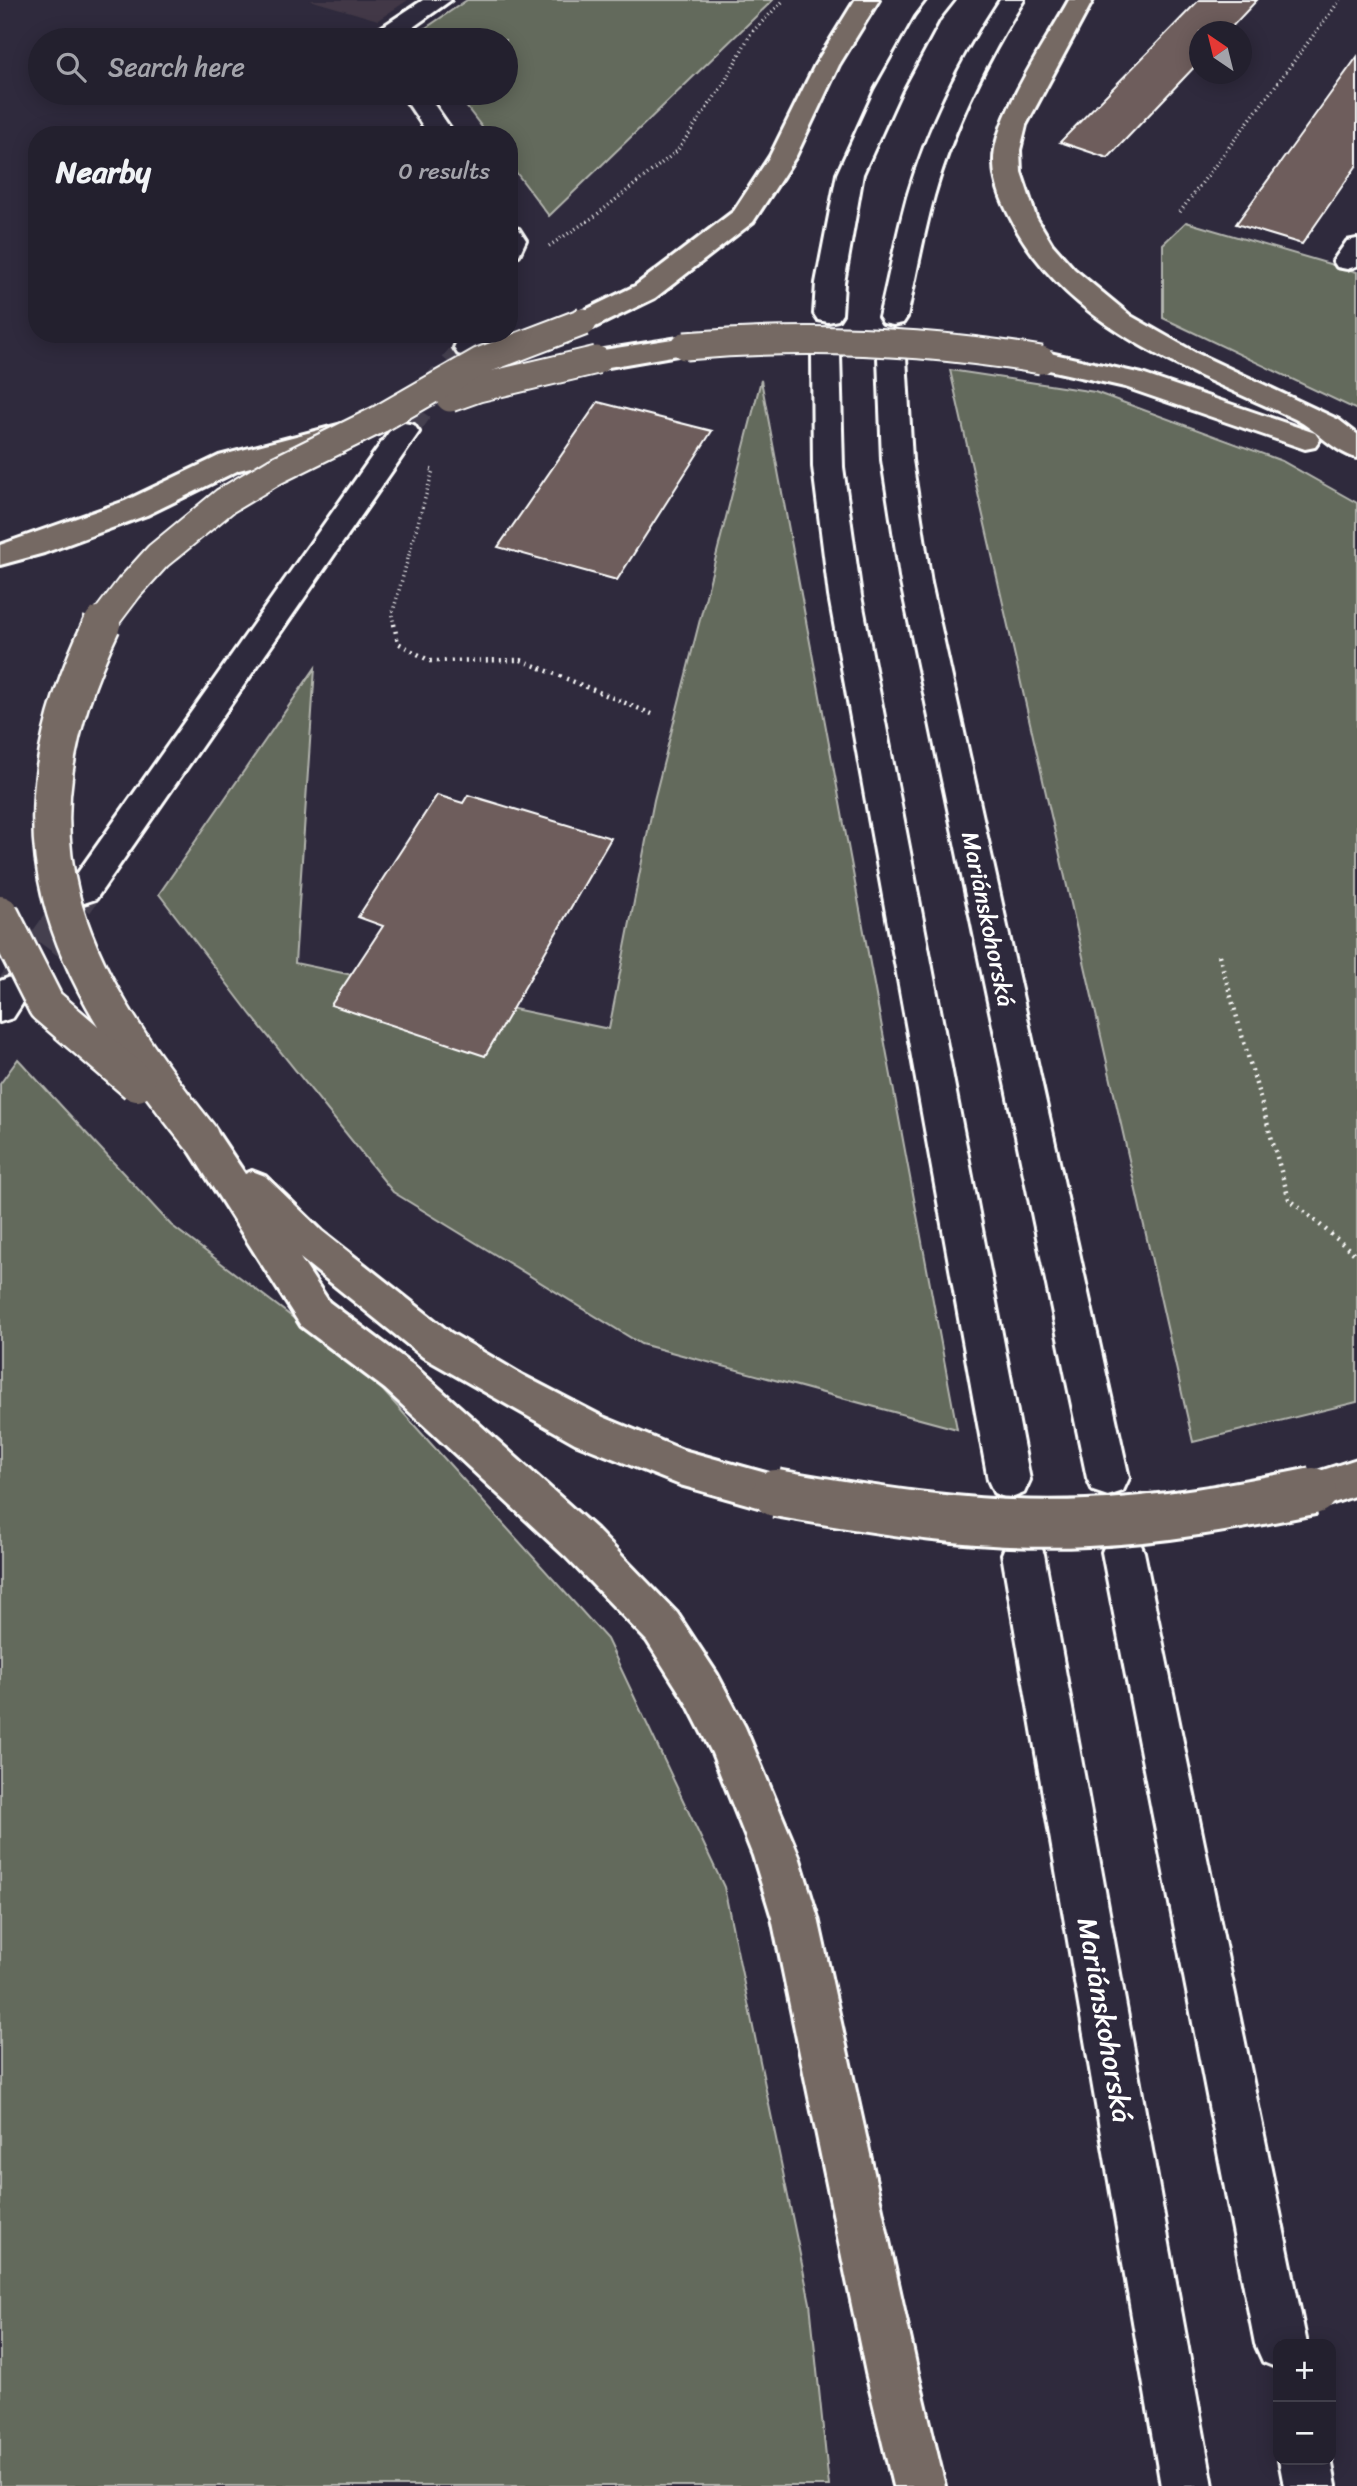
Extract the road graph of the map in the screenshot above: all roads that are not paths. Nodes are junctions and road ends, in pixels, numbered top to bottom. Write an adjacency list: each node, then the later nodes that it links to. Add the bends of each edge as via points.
1 (439, 0): 6 (main road)
2 (867, 0): 13 (highway, bridge, via 827,65 783,156 744,216 645,292 482,361)
3 (942, 0): 9 (main road, via 888,90 850,174)
4 (1012, 0): 10 (main road, via 957,96 925,184)
5 (1080, 0): 15 (highway, via 1013,125 1006,147 1007,178 1035,240 1082,291 1131,327 1187,360 1320,421)
6 (397, 28)
7 (422, 105): 8 (main road)
8 (436, 126)
9 (828, 314)
10 (893, 317)
11 (826, 354): 23 (main road, via 828,467 845,596)
12 (892, 357): 22 (main road, Mariánskohorská, via 897,460 916,583)
13 (366, 427): 16 (highway, bridge, via 478,388 597,360 774,338 864,338 947,345 1132,380); 17 (highway, bridge, via 229,463 136,508); 20 (highway, bridge, via 259,480 170,545 132,584 97,628 72,674 42,774 38,830 47,885 66,940 123,1039)
14 (397, 443): 18 (main road)
15 (1357, 449)
16 (1357, 458)
17 (0, 555)
18 (84, 890)
19 (0, 914): 20 (highway, bridge, via 46,1005)
20 (200, 1137): 21 (highway, bridge, via 308,1242 437,1345 589,1430 680,1467 776,1493 914,1517 1056,1524 1168,1517 1313,1491); 27 (highway, via 315,1314 399,1377 580,1543 662,1627 702,1689 754,1798 795,1918)
21 (1357, 1477)
22 (1108, 1478)
23 (1009, 1480)
24 (1123, 1552): 26 (main road)
25 (1023, 1554): 31 (main road, Mariánskohorská)
26 (1280, 2339)
27 (892, 2373): 29 (main road); 30 (highway)
28 (1305, 2465): 32 (main road)
29 (903, 2486)
30 (919, 2486)
31 (1187, 2486)
32 (1310, 2486)

